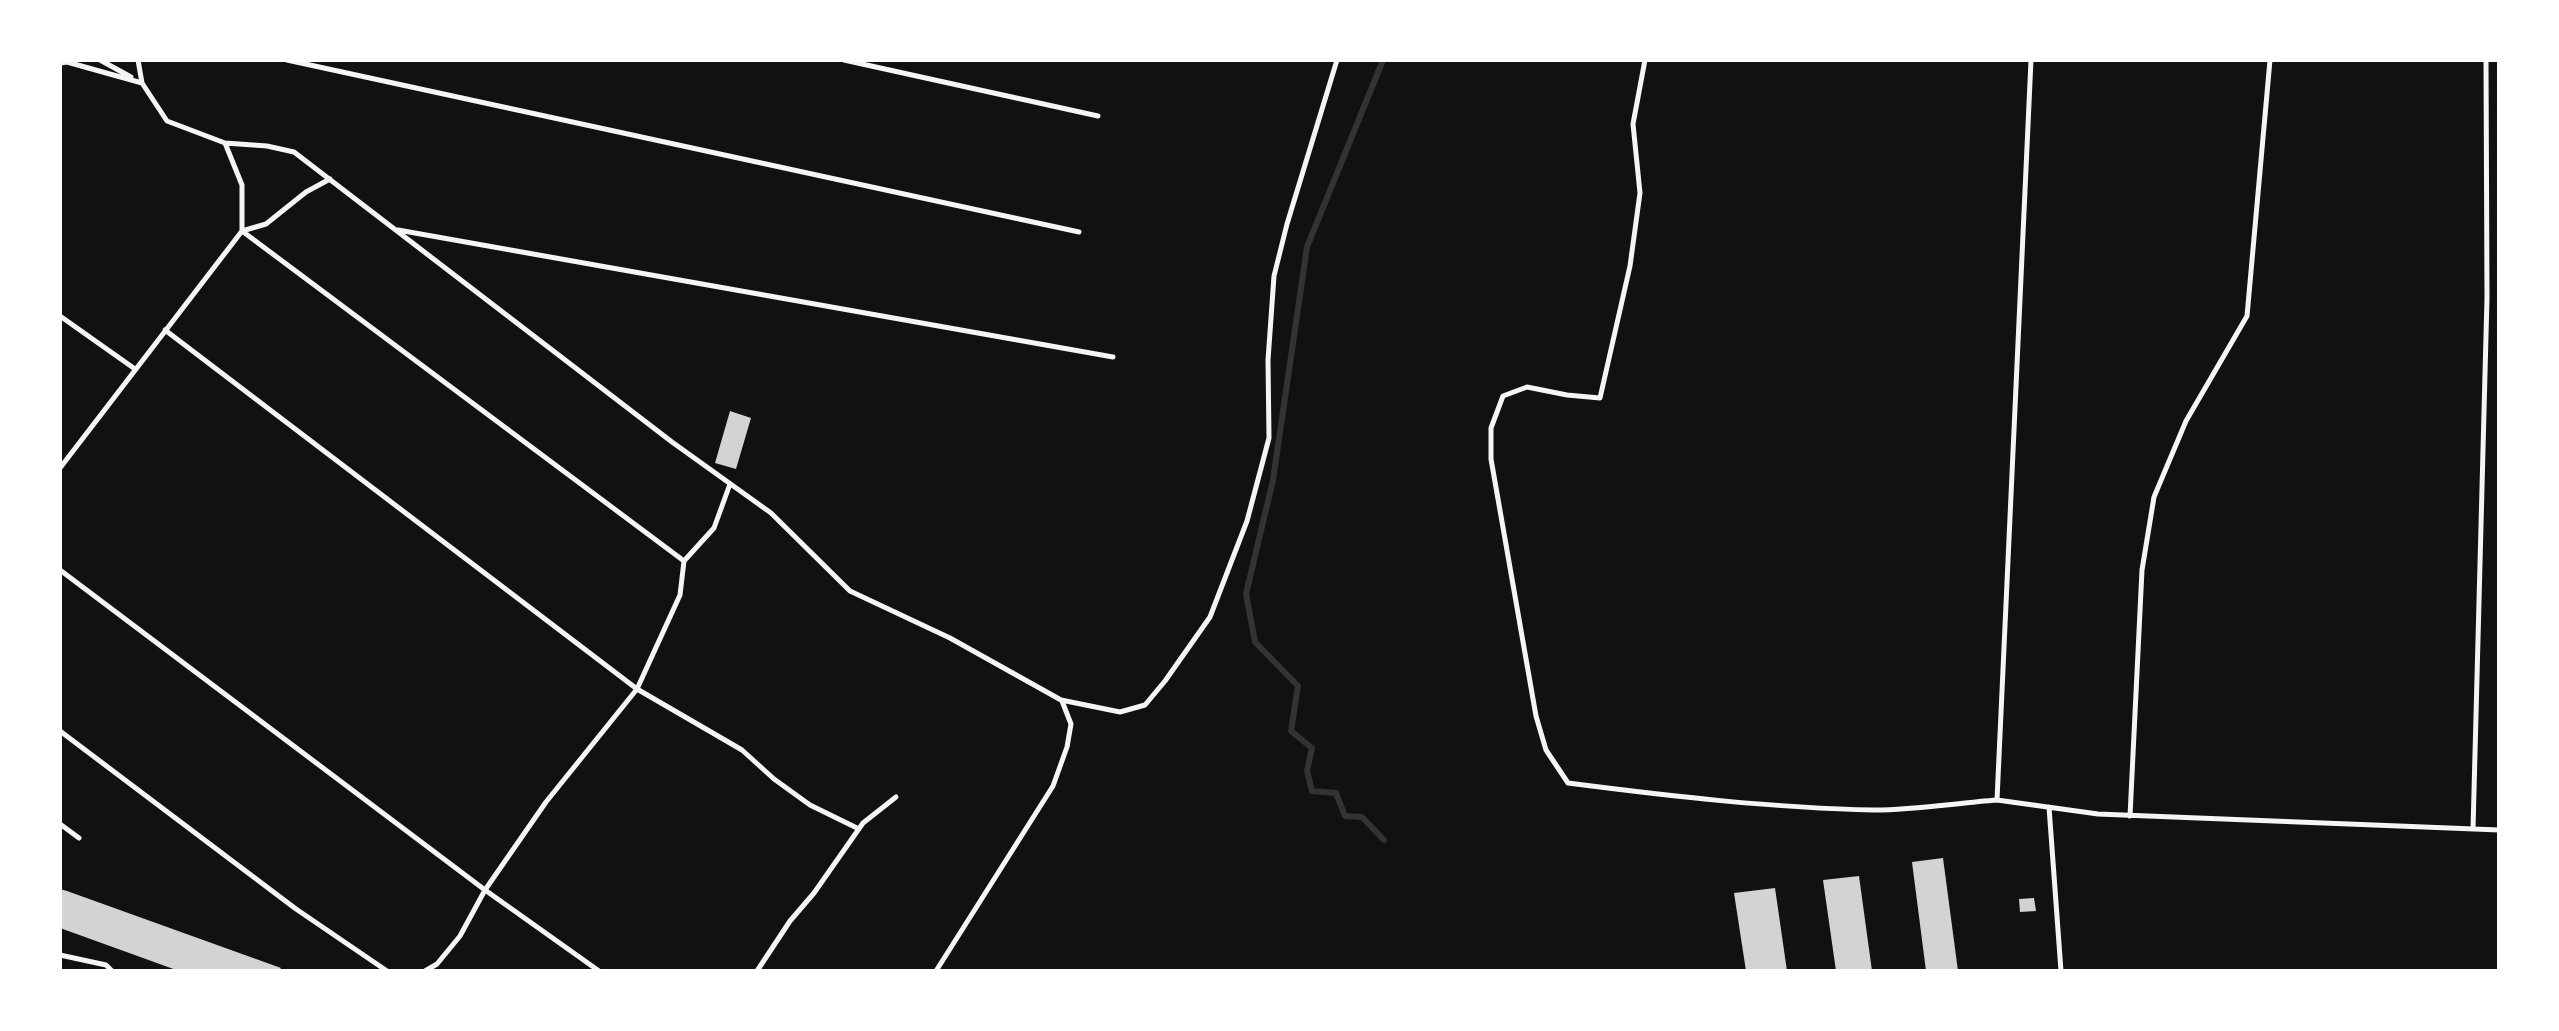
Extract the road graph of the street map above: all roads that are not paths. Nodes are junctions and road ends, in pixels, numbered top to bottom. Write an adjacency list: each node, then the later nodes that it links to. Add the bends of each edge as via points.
1 (100, 60): 11 (lane)
2 (138, 60): 11 (lane)
3 (287, 60): 17 (lane)
4 (844, 60): 12 (lane)
5 (1337, 60): 27 (lane, via 1274,276 1269,438 1247,521 1210,617 1145,705 1120,712)
6 (1645, 60): 30 (lane, via 1633,124 1640,193 1630,266 1600,398 1527,387 1503,396 1491,428 1491,459 1546,750 1568,783 1615,789 1878,810)
7 (2031, 60): 30 (lane)
8 (2270, 60): 32 (lane, via 2247,316 2186,421 2154,497 2142,570)
9 (2486, 60): 35 (lane, via 2487,298)
10 (60, 63): 11 (lane)
11 (142, 83): 13 (lane, via 167,121)
12 (1098, 116)
13 (225, 143): 14 (lane, via 294,152); 16 (lane, via 242,185)
14 (330, 179): 15 (lane); 16 (lane, via 266,224)
15 (397, 230): 20 (lane); 23 (lane)
16 (242, 231): 19 (lane); 24 (lane)
17 (1079, 232)
18 (60, 316): 21 (lane)
19 (165, 330): 21 (lane); 26 (lane)
20 (1113, 357)
21 (135, 369): 22 (lane)
22 (60, 468)
23 (730, 484): 24 (lane, via 714,528); 27 (lane, via 771,513 850,591 950,638)
24 (684, 561): 26 (lane, via 680,595)
25 (60, 570): 38 (lane)
26 (637, 689): 34 (lane, via 742,750 810,805); 38 (lane, via 546,802)
27 (1061, 700): 45 (lane, via 1071,724 1053,786)
28 (60, 731): 41 (lane)
29 (896, 797): 34 (lane)
30 (1997, 800): 31 (lane)
31 (2049, 807): 32 (lane); 46 (lane)
32 (2130, 816): 35 (lane)
33 (60, 824): 37 (lane)
34 (859, 829): 44 (lane)
35 (2473, 829): 36 (lane)
36 (2499, 830)
37 (79, 838)
38 (485, 890): 42 (lane, via 460,936); 43 (lane)
39 (60, 955): 40 (lane)
40 (112, 971)
41 (387, 971)
42 (425, 971)
43 (599, 971)
44 (757, 971)
45 (936, 971)
46 (2061, 971)

